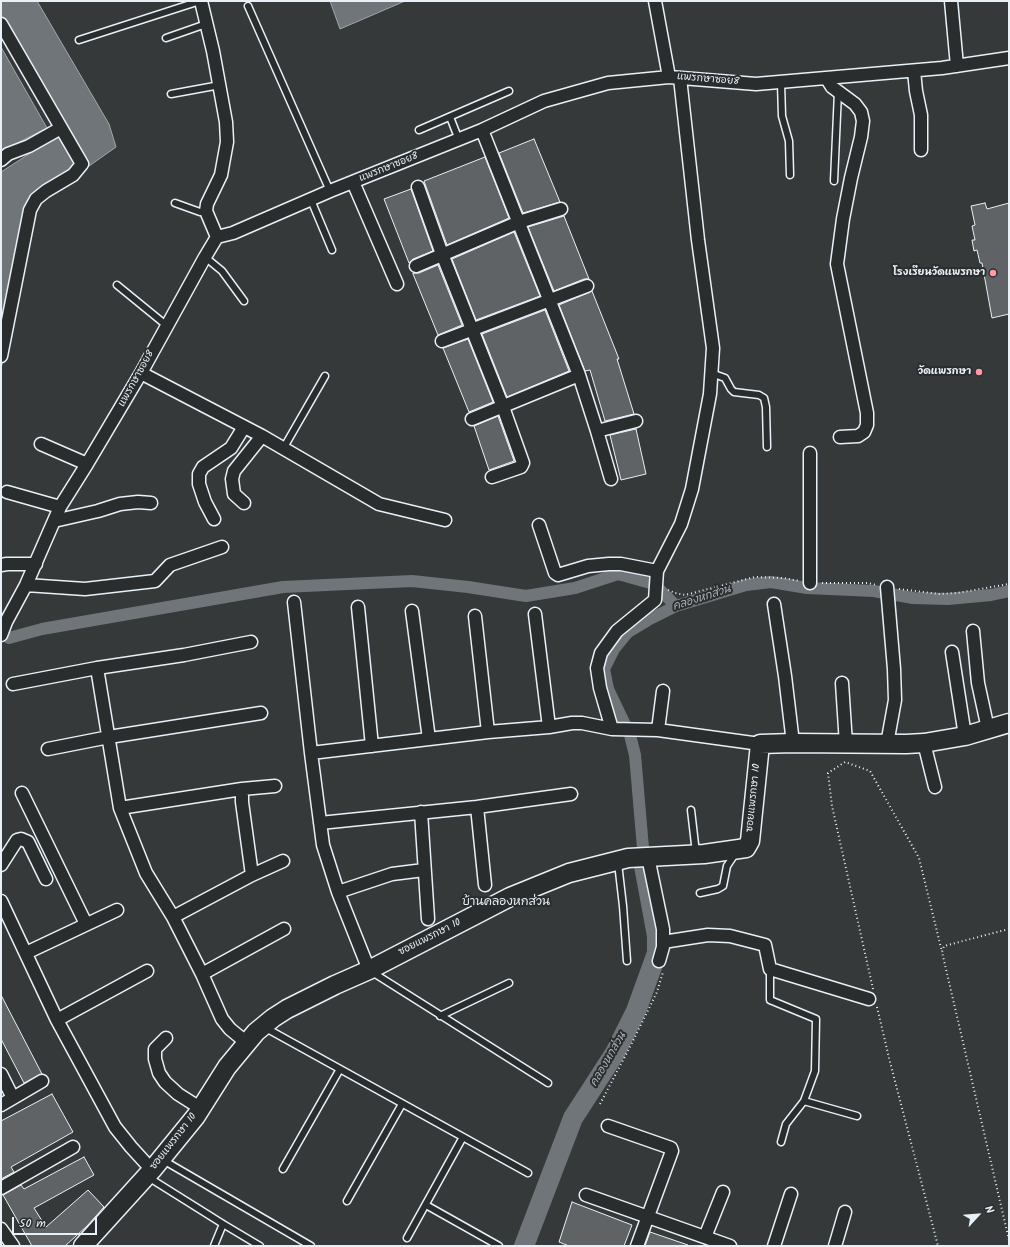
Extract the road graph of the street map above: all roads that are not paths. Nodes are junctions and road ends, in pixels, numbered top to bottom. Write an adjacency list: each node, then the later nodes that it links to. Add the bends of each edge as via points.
1 (200, 1): 6 (street); 8 (lane)
2 (655, 1): 12 (street)
3 (951, 1): 10 (street)
4 (248, 6): 30 (lane)
5 (1, 24): 20 (street)
6 (206, 24): 7 (lane); 15 (street)
7 (166, 38)
8 (79, 40)
9 (1009, 58): 10 (street, แพรกษาซอย8)
10 (957, 66): 11 (street, แพรกษาซอย8)
11 (914, 71): 13 (street, แพรกษาซอย8); 24 (street, via 921,114)
12 (674, 78): 14 (street, แพรกษาซอย8, via 756,84); 22 (street, แพรกษาซอย8, via 608,83 593,87 544,101); 52 (street)
13 (827, 79): 14 (street, แพรกษาซอย8); 17 (street)
14 (781, 83): 26 (lane, via 782,116 789,141)
15 (220, 85): 18 (lane); 34 (street, via 227,142 221,175)
16 (509, 91): 19 (lane)
17 (838, 92): 27 (lane); 60 (street, via 855,104 861,112 863,121 837,264 867,413 864,432 858,436)
18 (171, 94)
19 (450, 117): 21 (lane); 23 (lane)
20 (61, 128): 25 (street); 49 (street, via 82,164 73,175 46,191 30,210)
21 (419, 130)
22 (482, 130): 23 (street, แพรกษาซอย8); 35 (street)
23 (459, 140): 28 (street, แพรกษาซอย8)
24 (921, 150)
25 (1, 160)
26 (790, 175)
27 (834, 181)
28 (353, 182): 30 (street, แพรกษาซอย8); 41 (street)
29 (418, 187): 38 (street)
30 (330, 191): 31 (street, แพรกษาซอย8)
31 (312, 200): 36 (street, แพรกษาซอย8); 37 (lane)
32 (175, 203): 34 (lane, via 200,212)
33 (560, 209): 35 (street)
34 (206, 211): 36 (street)
35 (519, 222): 38 (street); 45 (street)
36 (217, 238): 39 (street, แพรกษาซอย8)
37 (332, 250)
38 (442, 254): 40 (street); 47 (street)
39 (204, 257): 44 (lane, via 222,272); 46 (street, แพรกษาซอย8)
40 (416, 266)
41 (397, 284)
42 (117, 285): 46 (lane)
43 (587, 286): 45 (street)
44 (244, 301)
45 (550, 301): 47 (street); 51 (street)
46 (166, 325): 50 (street, แพรกษาซอย8)
47 (473, 330): 48 (street); 54 (street)
48 (442, 341)
49 (1, 356)
50 (141, 373): 57 (street); 65 (street, แพรกษาซอย8)
51 (579, 375): 54 (street); 58 (street)
52 (717, 375): 62 (lane, via 732,391 764,398); 79 (street, via 710,394 692,489 681,524)
53 (325, 376): 63 (lane)
54 (503, 407): 55 (street); 66 (street, via 523,465)
55 (472, 419)
56 (636, 421): 58 (street)
57 (244, 426): 59 (street); 72 (street, via 231,448 203,467 199,474 199,484)
58 (597, 431): 67 (street)
59 (262, 436): 63 (street); 70 (street, via 234,471 234,494)
60 (840, 437)
61 (41, 444): 65 (street)
62 (767, 447)
63 (283, 449): 73 (street, via 379,504)
64 (810, 453): 80 (street)
65 (87, 464): 71 (street, แพรกษาซอย8)
66 (492, 477)
67 (611, 479)
68 (7, 492): 71 (street)
69 (151, 503): 74 (street, via 120,504)
70 (244, 503)
71 (60, 507): 74 (street, แพรกษาซอย8)
72 (214, 519)
73 (445, 520)
74 (54, 521): 77 (street, แพรกษาซอย8)
75 (539, 525): 79 (street, via 558,575 588,566 621,564)
76 (222, 547): 81 (street, via 170,565 155,581 85,589)
77 (36, 564): 78 (street); 81 (street, แพรกษาซอย8)
78 (1, 565)
79 (656, 575): 100 (street, via 661,592 655,600 617,630 601,653 597,668 600,688)
80 (810, 583)
81 (26, 585): 90 (street, แพรกษาซอย8)
82 (887, 587): 111 (street, via 894,700)
83 (294, 602): 114 (street)
84 (774, 604): 107 (street)
85 (358, 607): 112 (street)
86 (412, 611): 106 (street)
87 (535, 614): 99 (street)
88 (475, 616): 103 (street)
89 (973, 631): 102 (street, via 978,683)
90 (1, 635)
91 (251, 642): 93 (street)
92 (952, 652): 104 (street)
93 (97, 668): 95 (street); 105 (street)
94 (842, 683): 110 (street)
95 (13, 684)
96 (664, 691): 101 (street)
97 (261, 713): 105 (street)
98 (1009, 723): 102 (street)
99 (549, 727): 100 (street, via 582,723); 103 (street)
100 (615, 729): 101 (street)
101 (653, 729): 109 (street)
102 (988, 729): 104 (street)
103 (488, 732): 106 (street)
104 (965, 736): 108 (street)
105 (108, 737): 113 (street); 121 (street)
106 (429, 739): 112 (street)
107 (793, 743): 109 (street); 110 (street)
108 (924, 743): 111 (street); 116 (street)
109 (760, 744): 125 (street, ซอยแพรกษา 10, via 750,841 746,848)
110 (846, 744): 111 (street)
111 (887, 744)
112 (372, 746): 114 (street)
113 (48, 749)
114 (311, 753): 124 (street)
115 (275, 786): 117 (street)
116 (935, 787)
117 (242, 789): 121 (street); 132 (street)
118 (22, 793): 141 (street)
119 (571, 794): 120 (street)
120 (477, 807): 123 (street); 134 (street)
121 (120, 808): 139 (street, via 146,873)
122 (691, 810): 126 (lane)
123 (421, 812): 124 (street); 131 (street)
124 (320, 823): 135 (street, via 323,846)
125 (737, 850): 126 (street, ซอยแพรกษา 10); 136 (lane, via 727,866 723,886)
126 (696, 854): 127 (street, ซอยแพรกษา 10)
127 (648, 857): 128 (street, ซอยแพรกษา 10); 143 (street)
128 (617, 860): 145 (lane); 148 (street, ซอยแพรกษา 10, via 569,873 510,898)
129 (282, 861): 132 (street)
130 (1, 865): 133 (street, via 17,840 21,839 28,842)
131 (424, 870): 135 (street, via 392,874); 140 (street)
132 (252, 875): 139 (street)
133 (46, 879)
134 (485, 885)
135 (338, 892): 148 (street)
136 (700, 893)
137 (1, 901): 144 (street)
138 (117, 910): 141 (street)
139 (173, 917): 150 (street)
140 (428, 919)
141 (86, 924): 144 (street)
142 (284, 929): 150 (street)
143 (663, 942): 146 (street); 147 (street, via 708,935 730,936 765,945)
144 (26, 953): 154 (street)
145 (627, 961)
146 (661, 965)
147 (770, 969): 152 (street); 163 (lane, via 770,1000 816,1019 815,1071)
148 (369, 970): 153 (lane); 155 (street, ซอยแพรกษา 10, via 287,1009)
149 (147, 971): 154 (street)
150 (202, 974): 157 (street, via 222,1019)
151 (509, 983): 153 (lane)
152 (873, 998)
153 (440, 1016): 161 (lane)
154 (57, 1020): 172 (street, via 115,1127 131,1147)
155 (263, 1026): 157 (street, ซอยแพรกษา 10); 158 (lane)
156 (166, 1038): 166 (street, via 155,1049 159,1073 178,1094)
157 (247, 1044): 166 (street, ซอยแพรกษา 10, via 227,1067)
158 (340, 1069): 164 (lane); 173 (lane)
159 (1, 1074): 162 (street)
160 (42, 1081): 162 (street)
161 (548, 1083)
162 (13, 1098): 165 (street)
163 (804, 1101): 167 (lane); 170 (lane, via 786,1124)
164 (402, 1104): 169 (lane); 179 (lane)
165 (1, 1105)
166 (200, 1108): 172 (street, ซอยแพรกษา 10)
167 (857, 1116)
168 (608, 1126): 182 (street, via 671,1148)
169 (463, 1137): 174 (lane); 180 (lane)
170 (781, 1142)
171 (73, 1147): 175 (street)
172 (154, 1168): 183 (lane); 189 (street, ซอยแพรกษา 10); 192 (lane)
173 (283, 1169)
174 (528, 1173)
175 (1, 1188)
176 (723, 1192): 185 (street)
177 (792, 1194): 196 (street)
178 (586, 1195): 182 (street)
179 (347, 1201)
180 (426, 1205): 186 (lane); 193 (lane)
181 (845, 1212): 197 (street)
182 (648, 1217): 185 (street); 194 (street)
183 (223, 1224): 190 (lane); 191 (lane)
184 (1, 1229): 188 (street)
185 (705, 1237): 187 (street)
186 (408, 1238)
187 (716, 1244): 195 (street)
188 (13, 1246)
189 (83, 1246)
190 (214, 1246)
191 (260, 1246)
192 (311, 1246)
193 (499, 1246)
194 (636, 1246)
195 (730, 1246)
196 (774, 1246)
197 (835, 1246)

